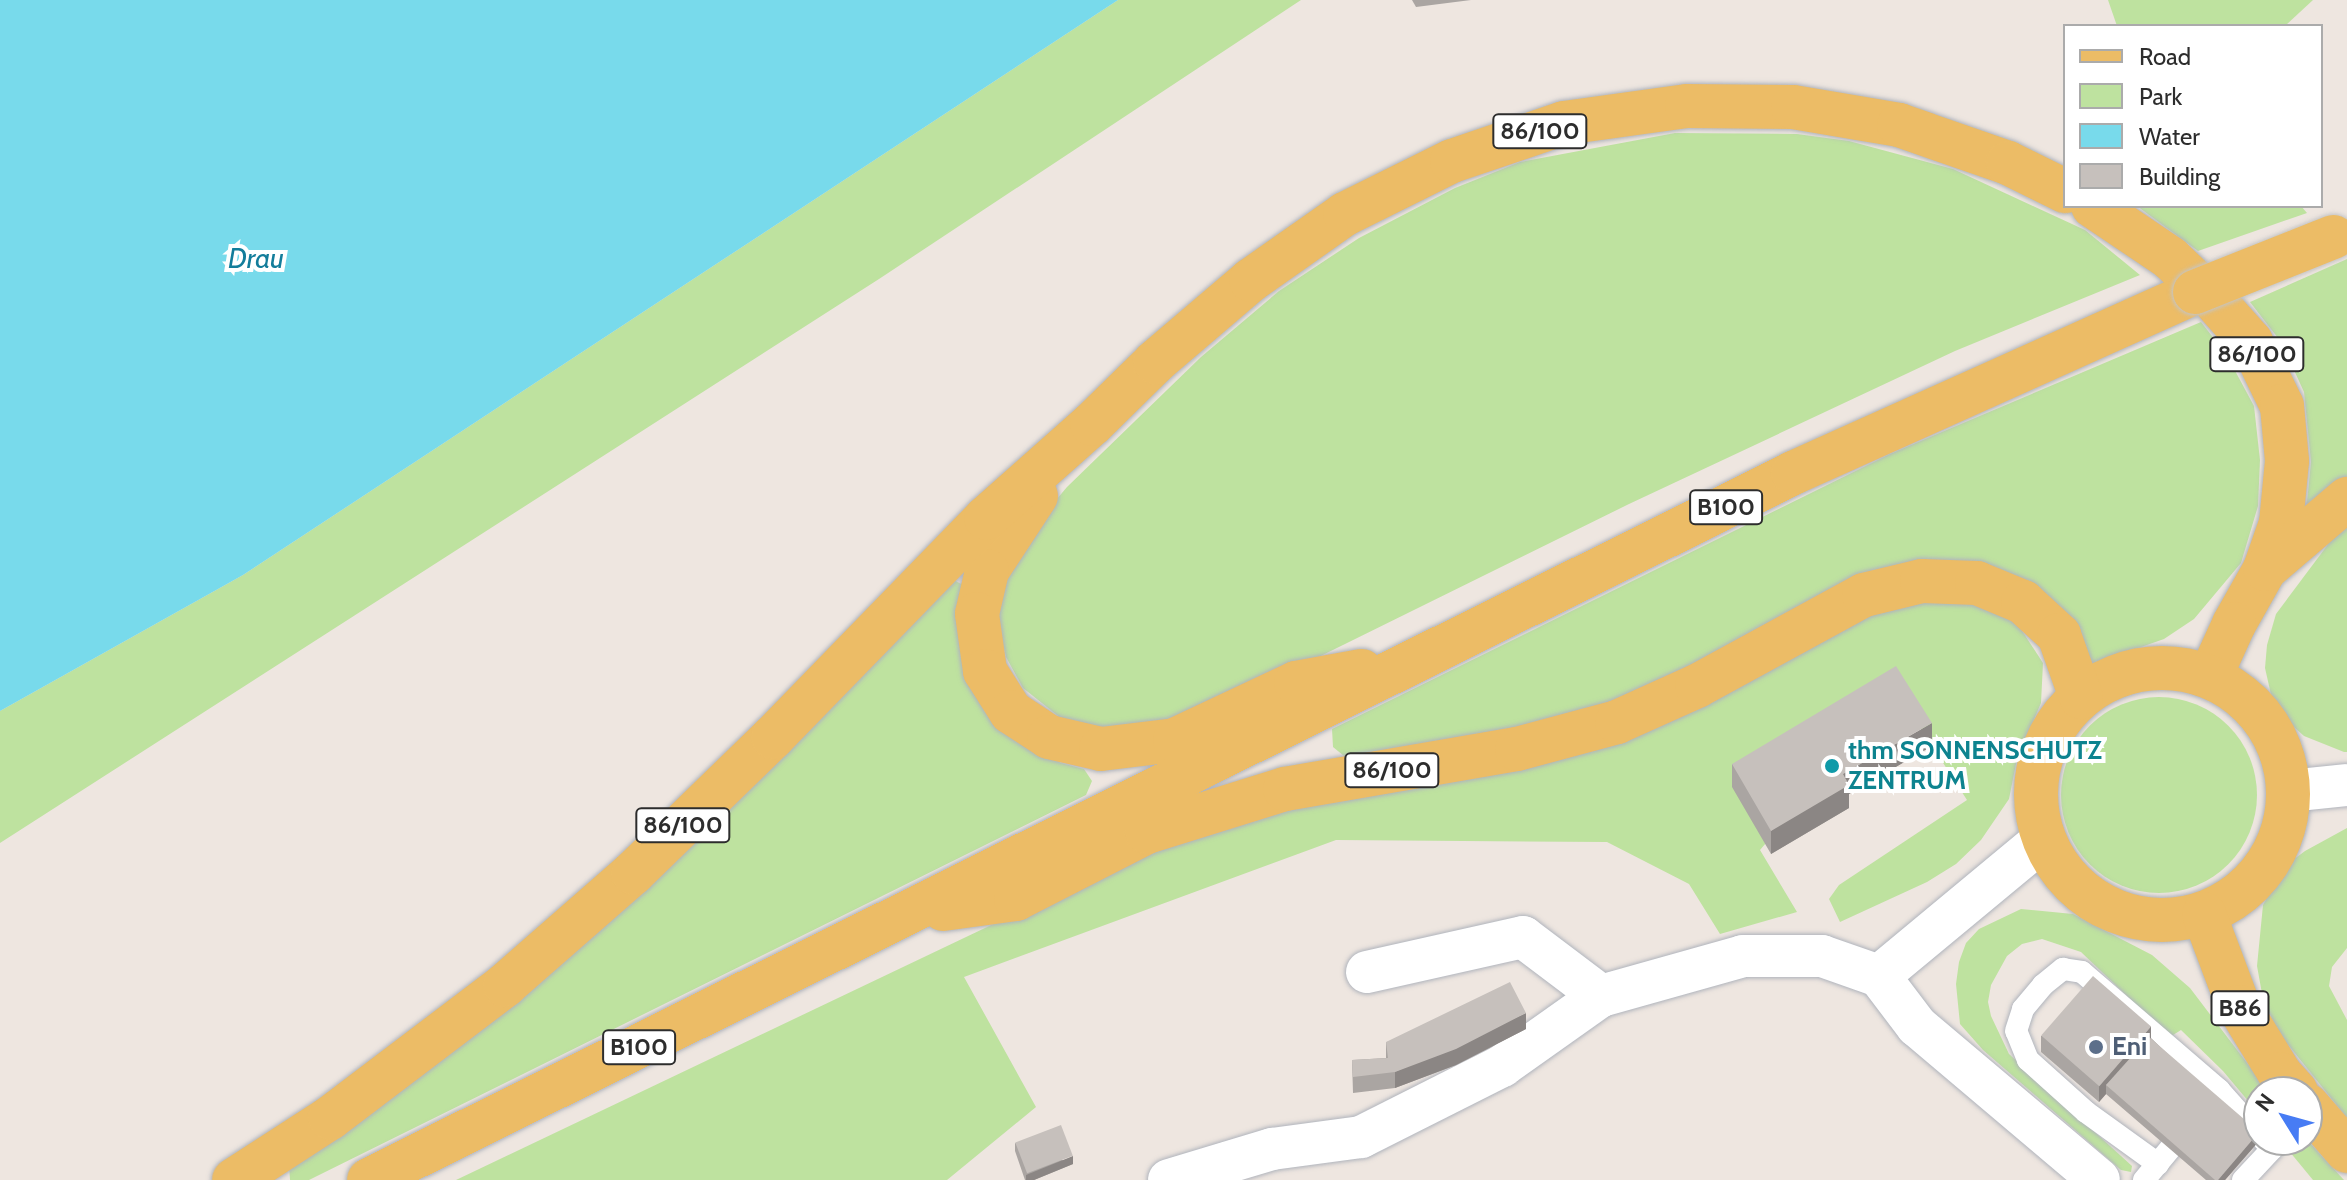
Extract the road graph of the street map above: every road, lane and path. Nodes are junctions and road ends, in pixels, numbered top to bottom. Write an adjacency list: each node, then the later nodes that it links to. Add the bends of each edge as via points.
1 (2063, 190): 4 (main road, 86/100, via 2008,163 1899,125 1793,107 1687,106 1564,123 1452,161 1345,214 1251,280)
2 (2096, 208): 6 (main road, 86/100, via 2170,258 2212,298 2251,342 2282,406 2287,461 2281,523)
3 (2340, 234): 7 (main road, B100, bridge, via 2195,292 1793,473)
4 (1092, 424): 7 (main road, 86/100, via 1017,521 987,571 977,614 985,671 1011,712 1049,737 1101,749 1175,740 1296,683); 25 (main road, 86/100, via 986,518 633,873 505,985 330,1118)
5 (2347, 499): 6 (main road, 86/100)
6 (2265, 569): 8 (main road, 86/100)
7 (1417, 661): 13 (main road, B100)
8 (2210, 677): 9 (main road, via 2185,669 2137,670 2107,680); 11 (main road, via 2256,709 2278,743)
9 (2081, 697): 12 (main road, via 2058,723 2041,756 2037,810); 13 (main road, 86/100, via 2059,635 2023,602 1977,583 1922,581 1864,595 1697,686 1617,722 1517,749 1285,789 1147,832 1016,899)
10 (2347, 785): 11 (street)
11 (2289, 791): 14 (main road, via 2284,826 2268,862 2251,884)
12 (2044, 839): 14 (main road, via 2072,883 2096,902 2124,915 2163,921); 16 (street)
13 (909, 913): 26 (main road, B100)
14 (2204, 914): 18 (main road, B86, via 2239,1007)
15 (1367, 972): 17 (street, via 1523,937)
16 (1879, 976): 17 (street, via 1822,956 1743,956); 28 (street, via 1917,1026)
17 (1601, 996): 27 (street, via 1502,1066 1361,1137 1272,1149)
18 (2282, 1076)
19 (2219, 1090): 20 (lane); 24 (lane); 24 (lane, via 2082,972 2063,969 2023,1009 2016,1031 2028,1060)
20 (2243, 1117)
21 (2323, 1123): 22 (main road)
22 (2347, 1151)
23 (2265, 1156): 29 (lane)
24 (2151, 1172)
25 (234, 1180)
26 (369, 1180)
27 (1169, 1180)
28 (2099, 1180)
29 (2243, 1180)

